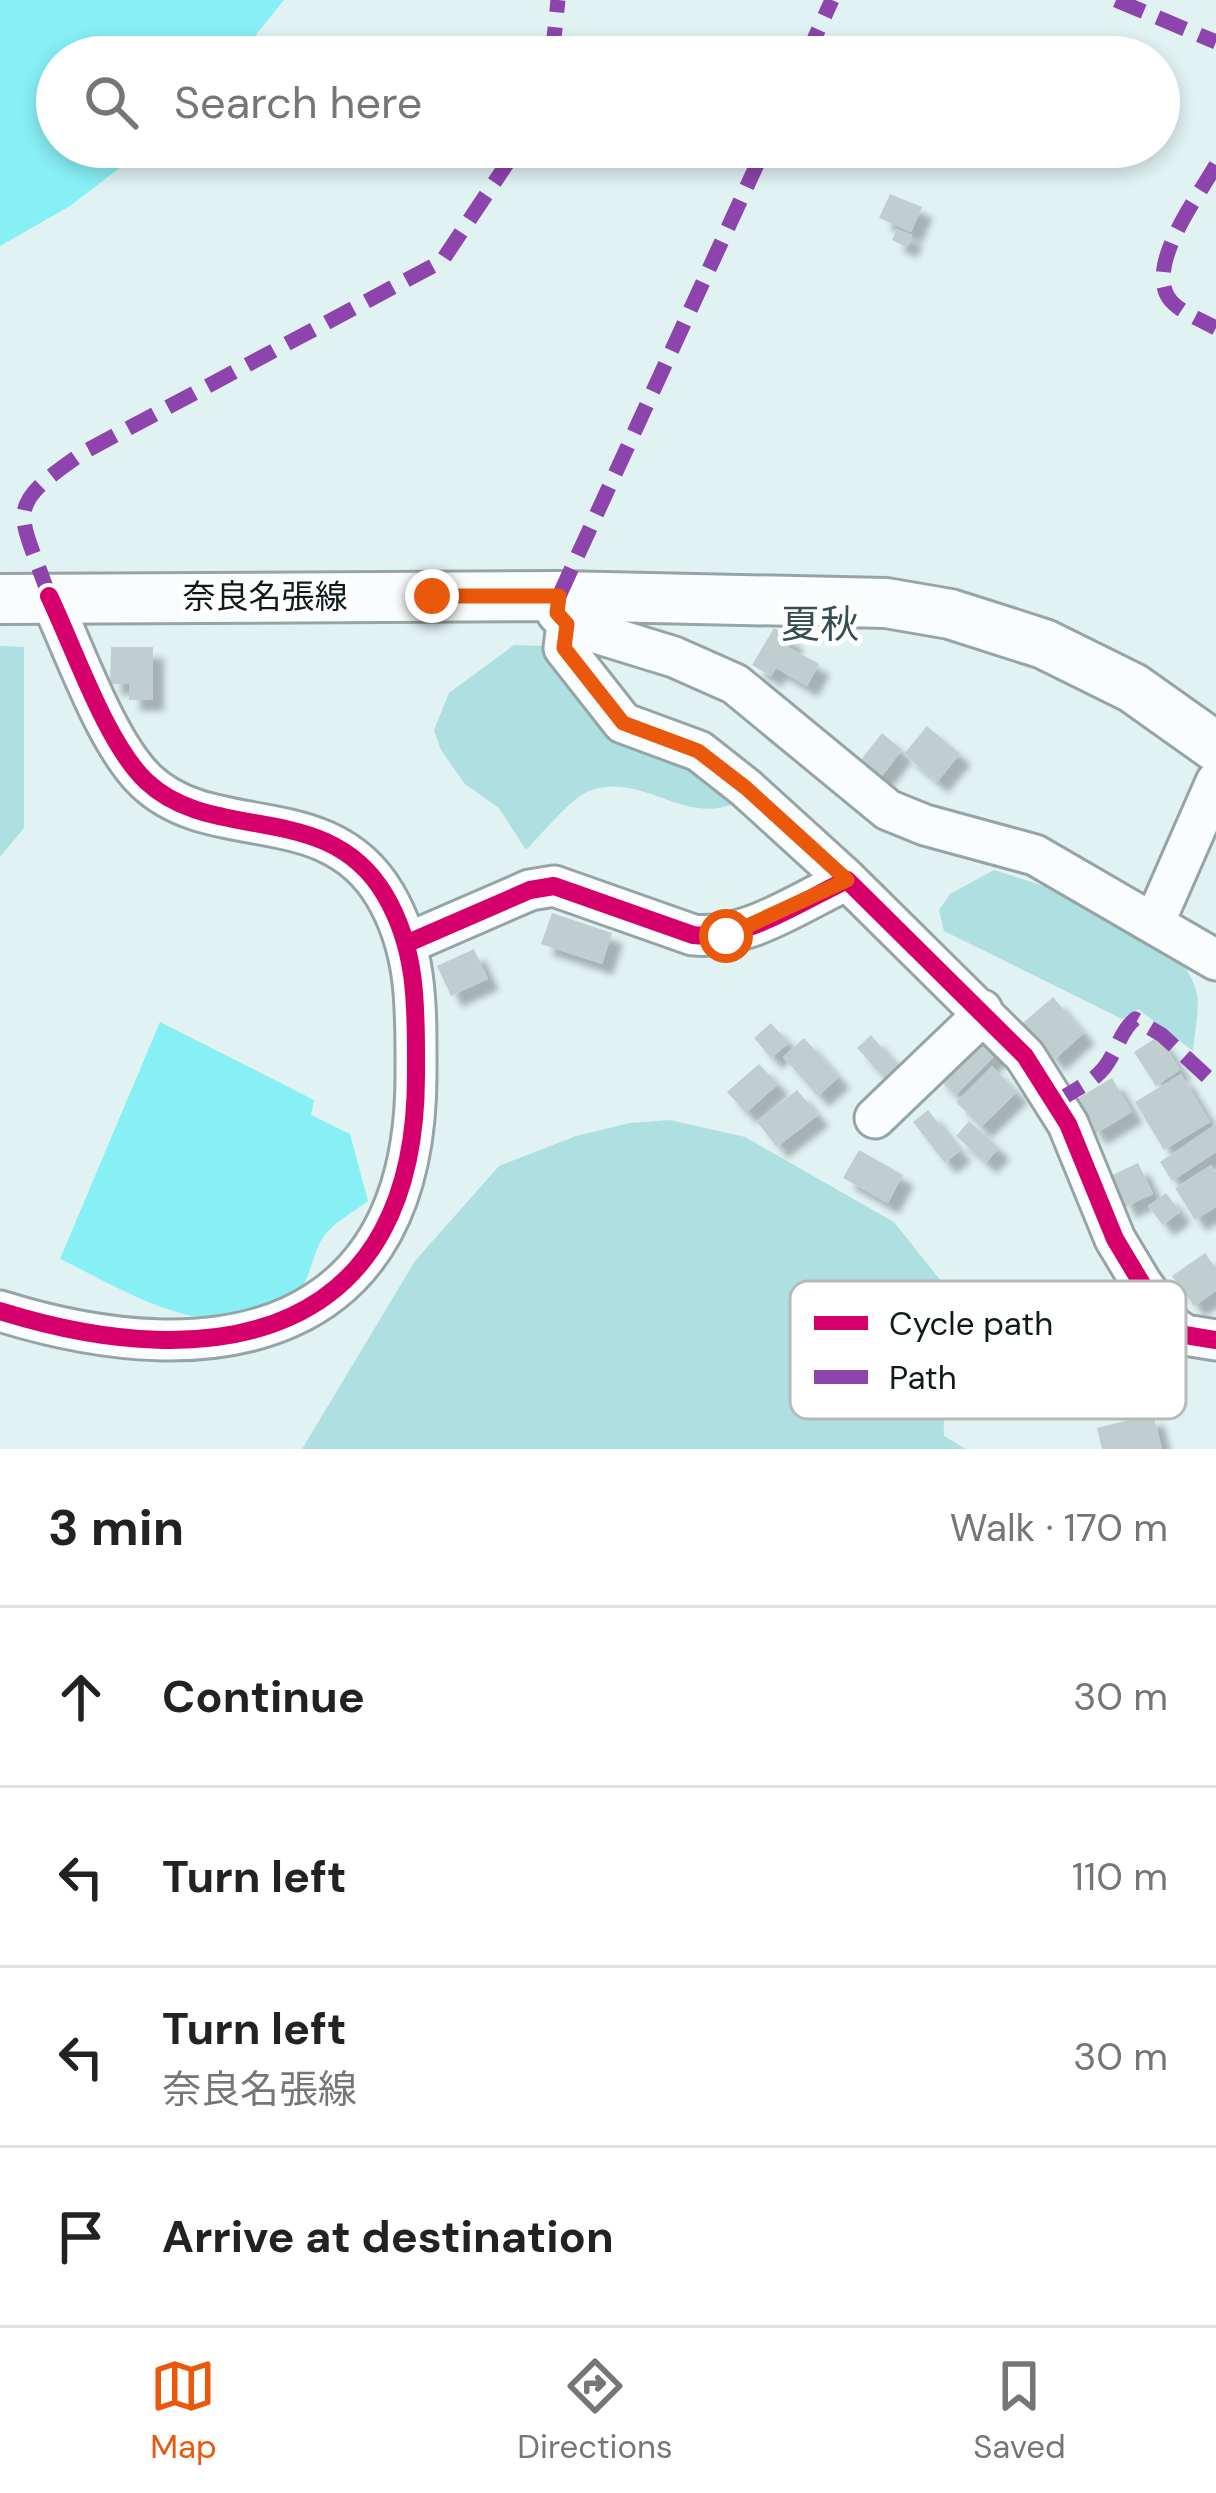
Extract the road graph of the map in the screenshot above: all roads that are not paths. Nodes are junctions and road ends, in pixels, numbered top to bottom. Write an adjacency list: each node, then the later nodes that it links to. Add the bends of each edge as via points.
1 (49, 596): 2 (main road, 奈良名張線); 3 (main road, 奈良名張線); 8 (street, via 117,741 147,783 187,806 327,842 382,889)
2 (0, 599)
3 (563, 610): 4 (main road, 奈良名張線, via 836,601 950,614 1092,665); 6 (street, via 564,648 623,723 698,751); 7 (street, via 736,684 888,809 1035,855)
4 (1216, 747)
5 (1216, 782): 7 (street)
6 (847, 880): 8 (street, via 714,938 554,886); 10 (street)
7 (1155, 921): 9 (street)
8 (408, 943): 13 (street, via 416,1010 414,1147 393,1214 345,1283 264,1330 202,1339 91,1332)
9 (1216, 960)
10 (982, 1010): 11 (street); 12 (street, via 1056,1102 1114,1239)
11 (875, 1118)
12 (1142, 1281)
13 (0, 1311)
14 (1186, 1335): 15 (street)
15 (1216, 1340)

